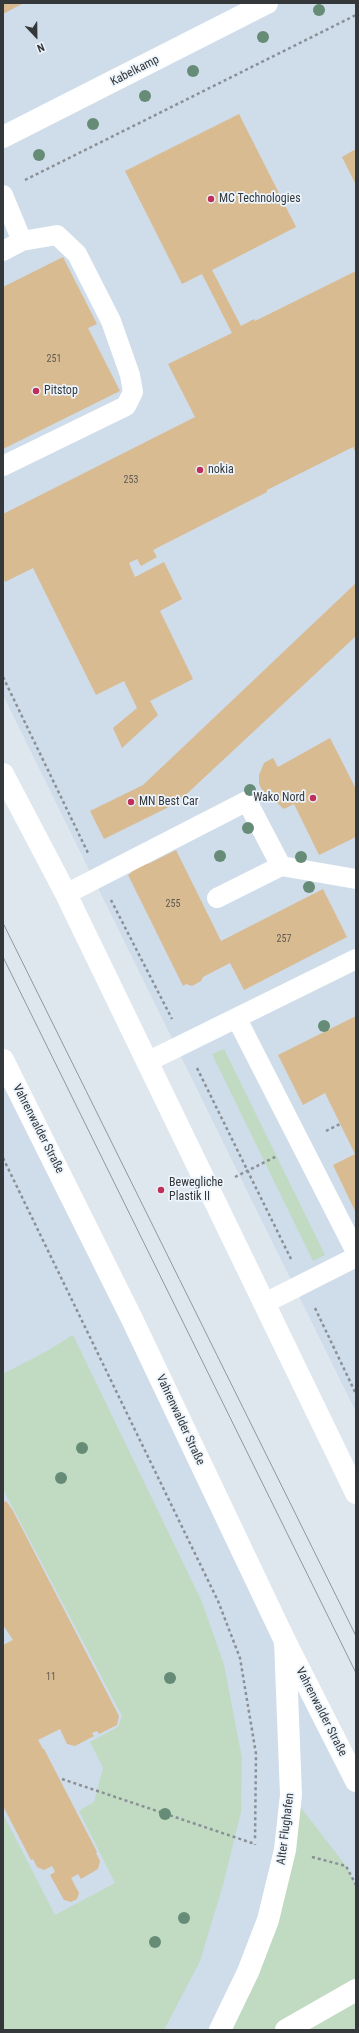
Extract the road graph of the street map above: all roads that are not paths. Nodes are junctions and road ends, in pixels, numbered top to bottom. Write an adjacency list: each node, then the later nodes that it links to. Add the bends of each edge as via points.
1 (266, 3): 2 (main road, Kabelkamp)
2 (3, 138)
3 (3, 195): 4 (lane)
4 (22, 241): 5 (lane); 6 (lane, via 57,235 76,254 111,321 130,375 133,392 126,406)
5 (3, 251)
6 (3, 466)
7 (3, 774): 10 (main road)
8 (281, 866): 9 (lane); 10 (lane, via 247,801); 11 (lane)
9 (356, 879)
10 (66, 894): 15 (main road)
11 (217, 898)
12 (356, 959): 13 (lane)
13 (236, 1019): 15 (lane); 16 (lane)
14 (3, 1060): 20 (main road, Vahrenwalder Straße, via 132,1319)
15 (147, 1062): 18 (main road)
16 (356, 1252)
17 (356, 1257): 18 (lane)
18 (265, 1304): 19 (main road)
19 (356, 1493)
20 (285, 1641): 21 (main road, Vahrenwalder Straße); 23 (main road, Alter Flughafen, via 291,1795 285,1850 268,1920 248,1972)
21 (356, 1781)
22 (356, 1990): 24 (main road)
23 (220, 2030)
24 (286, 2030)

